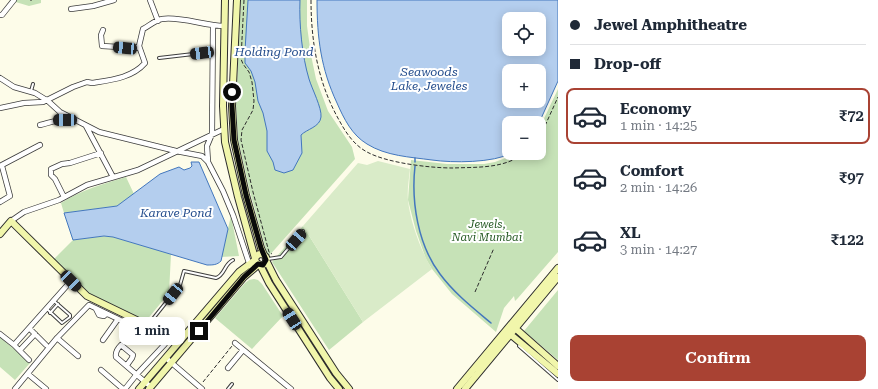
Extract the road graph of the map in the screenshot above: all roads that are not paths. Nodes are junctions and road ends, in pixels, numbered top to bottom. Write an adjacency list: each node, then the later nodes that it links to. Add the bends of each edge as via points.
1 (14, 0): 10 (street)
2 (92, 0): 8 (street)
3 (114, 0): 7 (street)
4 (150, 0): 11 (street)
5 (225, 0): 13 (main road)
6 (237, 0): 12 (main road)
7 (108, 3): 8 (street)
8 (93, 6): 9 (street)
9 (71, 9)
10 (0, 15)
11 (158, 20): 14 (street, via 174,19); 16 (street, via 143,29)
12 (236, 21): 13 (main road); 40 (main road, via 232,106 234,140 246,195)
13 (224, 24): 14 (street); 27 (main road)
14 (213, 26): 17 (street)
15 (102, 30): 16 (street, via 102,46)
16 (139, 46): 22 (street, via 145,63 140,69 122,77 73,87)
17 (213, 54): 18 (lane); 28 (street)
18 (159, 58)
19 (0, 78): 21 (street, via 14,87)
20 (33, 84): 21 (lane)
21 (31, 92): 22 (street)
22 (48, 101): 23 (street); 24 (street)
23 (0, 108)
24 (67, 116): 25 (street, via 65,120); 26 (street)
25 (40, 125)
26 (86, 126): 30 (street, via 119,138); 31 (street)
27 (224, 128): 28 (street); 42 (main road, via 238,197)
28 (212, 134): 30 (street); 32 (street, via 208,146)
29 (40, 145): 33 (street)
30 (176, 152): 32 (street, via 199,155); 34 (street, via 138,170)
31 (100, 153): 34 (street); 35 (street, via 51,169 51,176)
32 (208, 162): 43 (street, via 224,191)
33 (1, 166): 36 (street, via 10,196)
34 (113, 178): 35 (street, via 87,185)
35 (64, 197): 37 (street, via 24,212)
36 (0, 202)
37 (11, 221): 38 (main road); 47 (main road)
38 (1, 231)
39 (303, 231): 40 (lane, via 281,257)
40 (266, 258): 42 (main road, via 265,264); 42 (main road, via 259,254); 91 (main road, via 276,280)
41 (233, 260): 53 (lane, via 216,278 184,271 180,285)
42 (257, 262): 43 (main road); 45 (main road); 90 (main road)
43 (249, 264): 45 (street); 61 (main road, via 239,272)
44 (558, 268): 54 (main road)
45 (252, 270): 71 (main road)
46 (558, 277): 54 (main road)
47 (71, 281): 48 (street); 53 (main road, via 87,296)
48 (54, 300): 49 (lane); 50 (street)
49 (58, 304): 51 (lane); 51 (lane, via 70,317 62,323)
50 (46, 308): 51 (lane); 55 (street)
51 (50, 313)
52 (118, 320): 59 (street, via 88,305); 60 (street); 77 (street, via 165,342)
53 (147, 325): 61 (main road)
54 (512, 327): 58 (main road); 73 (main road); 92 (main road)
55 (29, 328): 57 (street); 63 (street)
56 (0, 334): 63 (street)
57 (35, 334): 64 (street); 66 (street)
58 (510, 334): 78 (main road); 93 (main road)
59 (57, 338): 68 (street); 76 (street)
60 (104, 340)
61 (180, 341): 69 (main road)
62 (235, 343): 67 (street)
63 (14, 344): 66 (street)
64 (46, 345)
65 (519, 346): 79 (lane)
66 (20, 350): 70 (street)
67 (243, 350): 74 (street); 89 (street)
68 (78, 356)
69 (166, 358): 71 (street); 80 (main road)
70 (29, 360)
71 (171, 363): 82 (main road); 83 (street)
72 (126, 365): 77 (street)
73 (558, 366)
74 (228, 368)
75 (101, 370): 86 (street)
76 (28, 374): 84 (street); 85 (street)
77 (137, 374): 80 (street); 86 (street)
78 (558, 374)
79 (558, 380)
80 (145, 382): 82 (street); 87 (main road)
81 (232, 384): 88 (lane)
82 (150, 388)
83 (200, 388)
84 (15, 389)
85 (46, 389)
86 (124, 389)
87 (139, 389)
88 (228, 389)
89 (291, 389)
90 (339, 389)
91 (349, 389)
92 (457, 389)
93 (465, 389)

